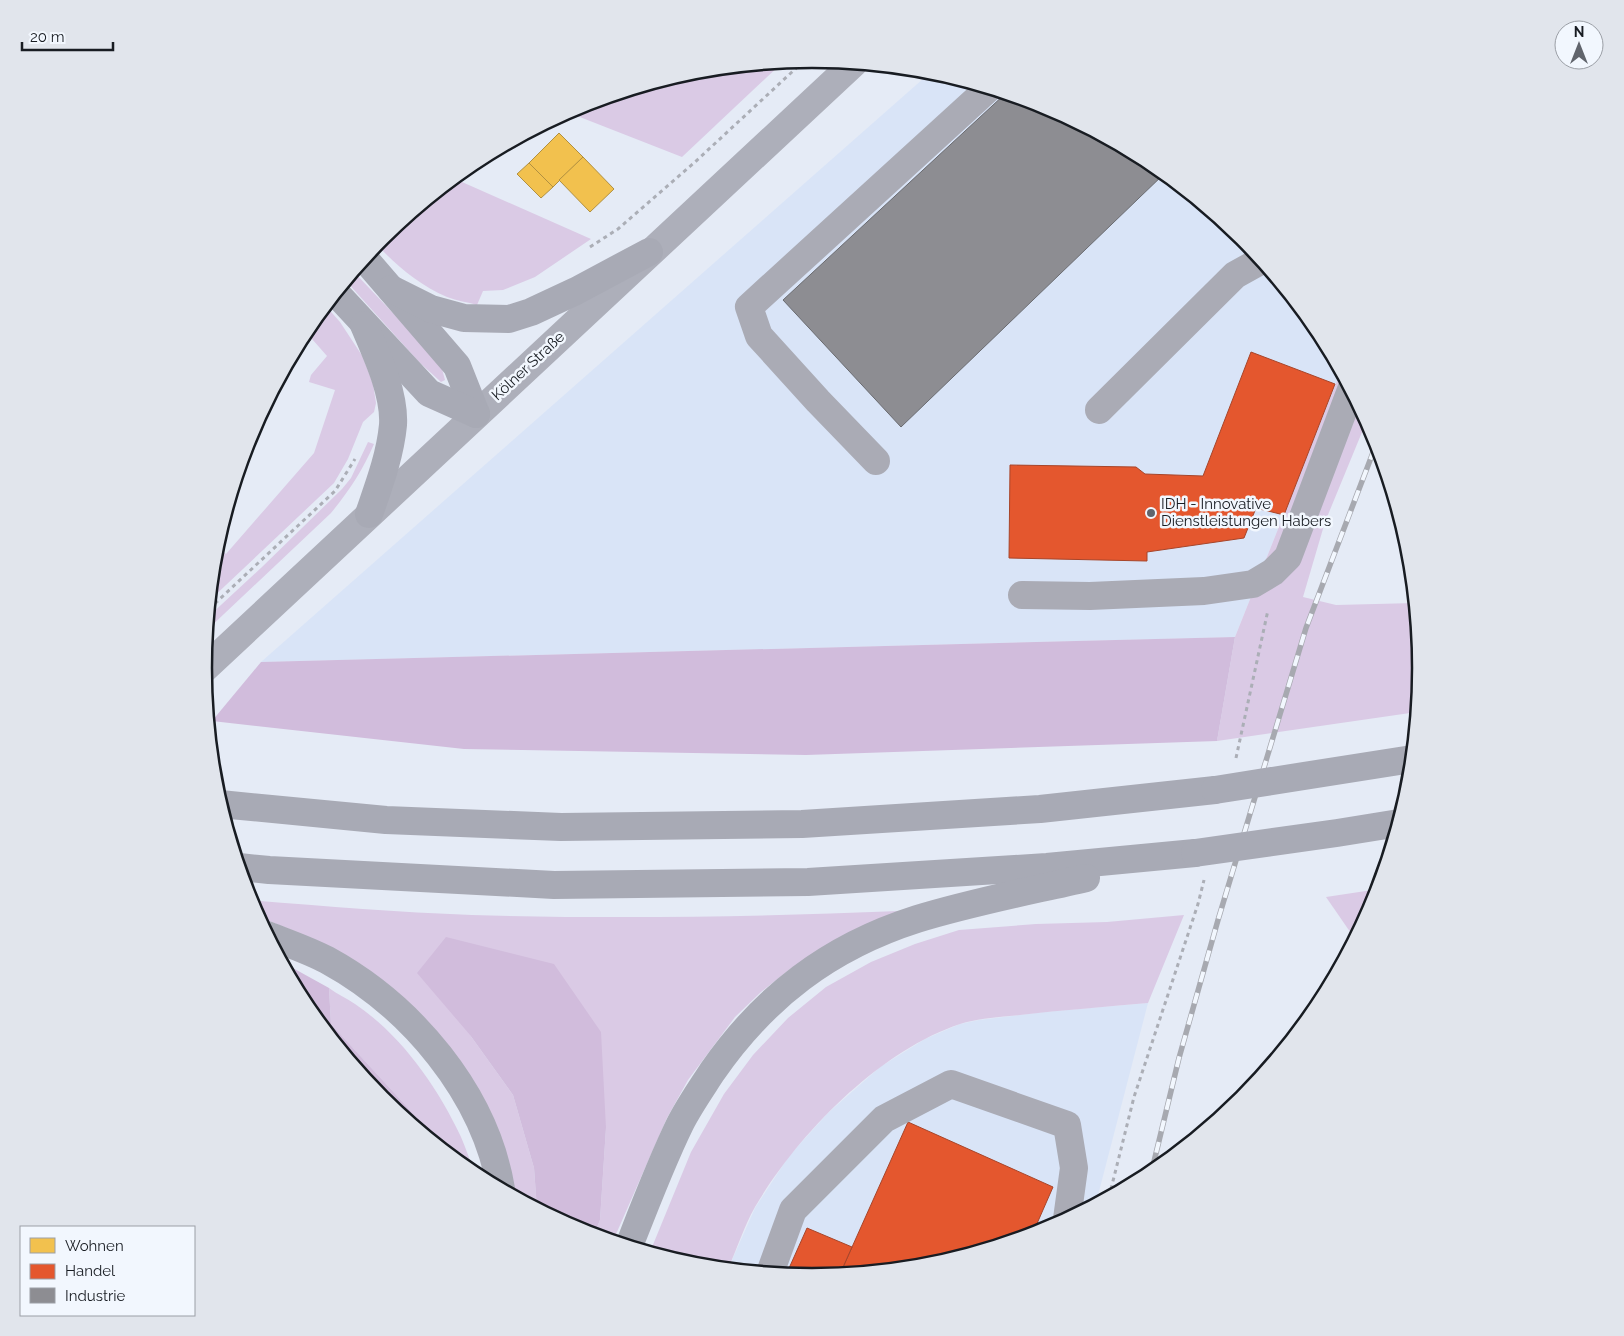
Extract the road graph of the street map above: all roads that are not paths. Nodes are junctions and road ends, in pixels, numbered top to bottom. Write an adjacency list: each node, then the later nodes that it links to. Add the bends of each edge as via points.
1 (848, 69): 3 (main road, Kölner Straße)
2 (984, 93): 12 (lane, via 749,307 759,336)
3 (649, 252): 6 (highway, via 549,304 509,319 464,318 432,310); 11 (main road, Kölner Straße)
4 (369, 263): 6 (highway)
5 (1255, 263): 10 (lane, via 1235,274)
6 (392, 289): 11 (highway, via 457,366)
7 (340, 297): 8 (highway)
8 (364, 325): 11 (highway, via 429,394); 13 (highway, via 389,392 393,423 387,459)
9 (1348, 397): 14 (lane, via 1288,557 1278,568 1252,584 1204,591)
10 (1099, 410)
11 (476, 414): 13 (main road, Kölner Straße)
12 (876, 461)
13 (369, 514): 15 (main road, Kölner Straße)
14 (1022, 595)
15 (212, 661)
16 (1405, 760): 17 (highway, bridge, via 1216,790 1040,809 802,824 561,827 386,820)
17 (228, 805)
18 (1392, 824): 19 (highway, bridge)
19 (1195, 853): 20 (highway, via 1047,868 808,882 554,885); 24 (highway, via 917,919 852,946 792,983 740,1036 700,1089 681,1122)
20 (246, 868)
21 (275, 938): 22 (highway, via 359,980 409,1021 431,1045 467,1096 491,1152)
22 (498, 1179)
23 (1068, 1211): 25 (lane, via 1074,1168 1067,1124 951,1084 884,1119 793,1210)
24 (631, 1241)
25 (772, 1267)

